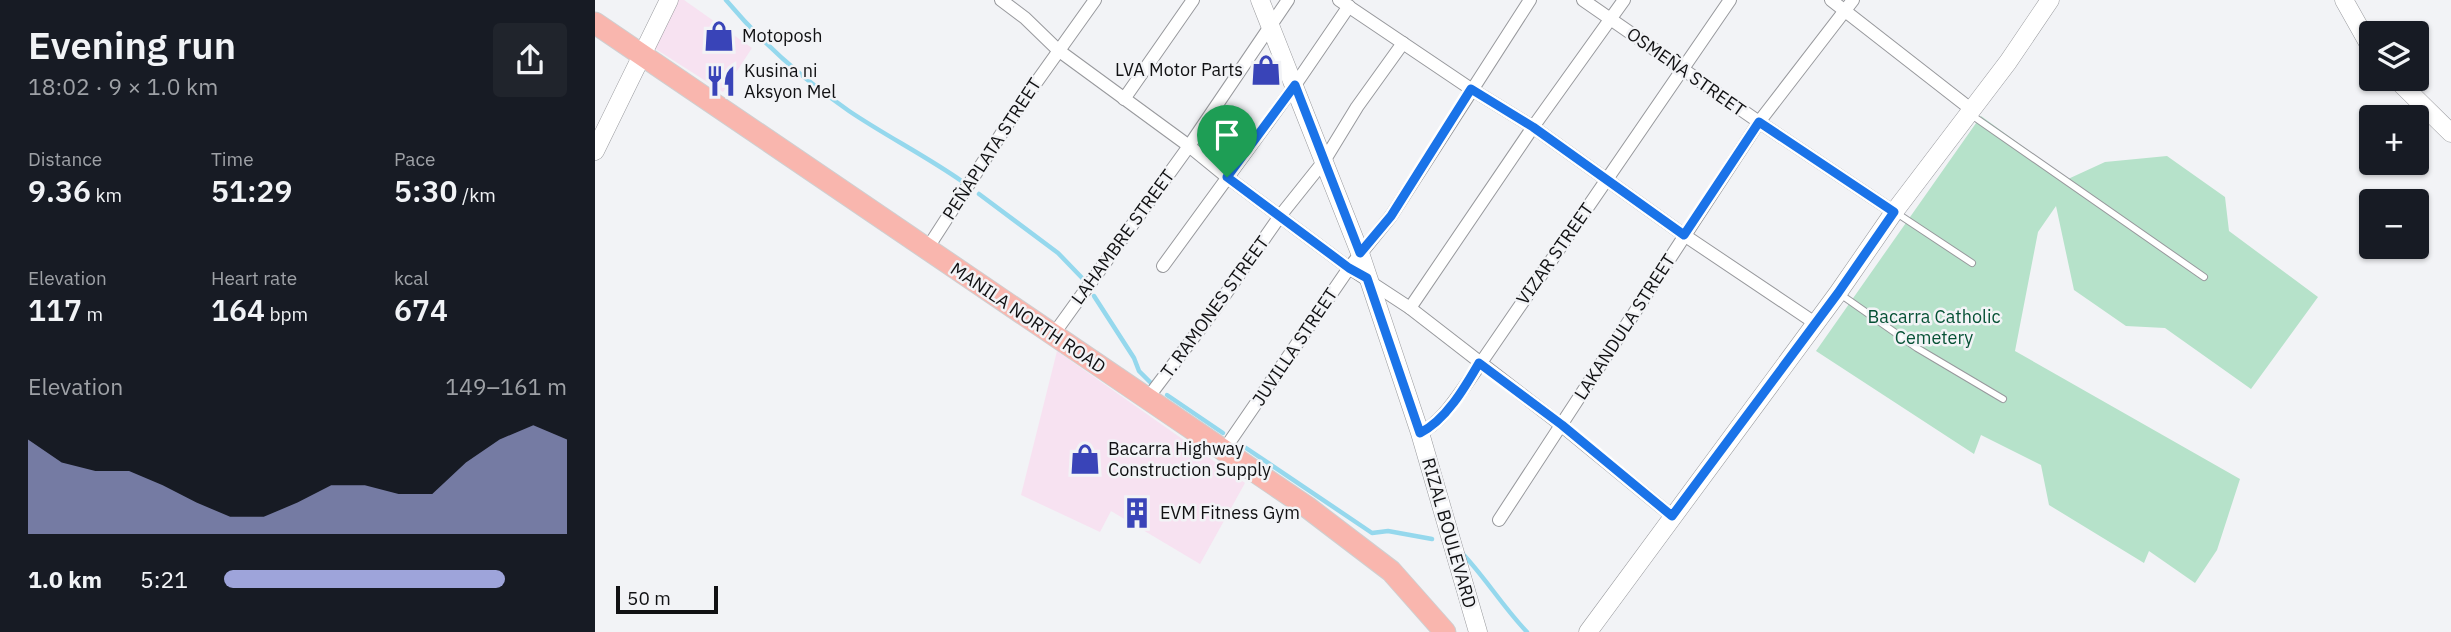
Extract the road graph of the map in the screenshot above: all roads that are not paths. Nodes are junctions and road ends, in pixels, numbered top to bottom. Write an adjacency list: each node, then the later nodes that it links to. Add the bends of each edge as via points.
1 (669, 0): 22 (street)
2 (1001, 0): 21 (street)
3 (1095, 0): 21 (street, PEÑAPLATA STREET)
4 (1193, 0): 27 (street)
5 (1260, 0): 18 (street, RIZAL BOULEVARD)
6 (1288, 0): 18 (street, LAHAMBRE STREET)
7 (1530, 0): 25 (street, JUVILLA STREET)
8 (1583, 0): 16 (street, OSMEÑA STREET)
9 (1624, 0): 16 (street)
10 (1730, 0): 23 (street, VIZAR STREET)
11 (1831, 0): 15 (street)
12 (2050, 0): 28 (street)
13 (2344, 0): 19 (street)
14 (1344, 3): 20 (street); 24 (street)
15 (1849, 6): 28 (street); 29 (street, LAKANDULA STREET)
16 (1610, 19): 23 (street, OSMEÑA STREET); 30 (street)
17 (595, 23): 22 (highway, MANILA NORTH ROAD)
18 (1270, 27): 24 (street, RIZAL BOULEVARD); 32 (street, LAHAMBRE STREET)
19 (2359, 27)
20 (1403, 43): 25 (street); 34 (street, T. RAMONES STREET)
21 (1058, 50): 27 (street); 40 (street, PEÑAPLATA STREET)
22 (641, 55): 33 (street); 40 (highway, MANILA NORTH ROAD)
23 (1682, 68): 29 (street, OSMEÑA STREET); 36 (street, VIZAR STREET)
24 (1295, 85): 34 (street, RIZAL BOULEVARD); 35 (street)
25 (1471, 89): 30 (street); 41 (street, JUVILLA STREET, via 1391,216)
26 (2408, 91): 31 (street)
27 (1124, 99): 32 (street)
28 (1971, 112): 37 (street); 45 (lane)
29 (1759, 122): 37 (street, OSMEÑA STREET); 39 (street, LAKANDULA STREET)
30 (1533, 127): 36 (street); 48 (street)
31 (2451, 133)
32 (1189, 146): 35 (street); 50 (street, LAHAMBRE STREET)
33 (595, 151)
34 (1324, 161): 38 (street, T. RAMONES STREET); 41 (street, RIZAL BOULEVARD)
35 (1227, 177): 38 (street); 43 (street)
36 (1606, 180): 39 (street); 51 (street, VIZAR STREET)
37 (1894, 212): 42 (lane); 47 (street)
38 (1280, 216): 44 (street); 52 (street, T. RAMONES STREET)
39 (1684, 235): 49 (street); 54 (street, LAKANDULA STREET)
40 (927, 249): 50 (highway, MANILA NORTH ROAD)
41 (1360, 253): 44 (street, JUVILLA STREET); 46 (street, RIZAL BOULEVARD)
42 (1972, 263)
43 (1163, 266)
44 (1349, 268): 46 (street); 56 (street, JUVILLA STREET)
45 (2204, 277)
46 (1367, 278): 48 (street); 55 (street, RIZAL BOULEVARD)
47 (1838, 293): 49 (street); 53 (lane, via 1917,348)
48 (1410, 308): 51 (street)
49 (1815, 323): 57 (street)
50 (1053, 335): 52 (highway, MANILA NORTH ROAD)
51 (1479, 363): 54 (street); 55 (street, VIZAR STREET, via 1448,409)
52 (1147, 399): 56 (highway, MANILA NORTH ROAD)
53 (2003, 399)
54 (1562, 425): 57 (street); 58 (street, LAKANDULA STREET)
55 (1420, 433): 60 (street, RIZAL BOULEVARD)
56 (1224, 450): 59 (highway, MANILA NORTH ROAD, via 1391,571)
57 (1672, 516): 61 (street)
58 (1499, 520)
59 (1445, 632)
60 (1478, 632)
61 (1588, 632)

